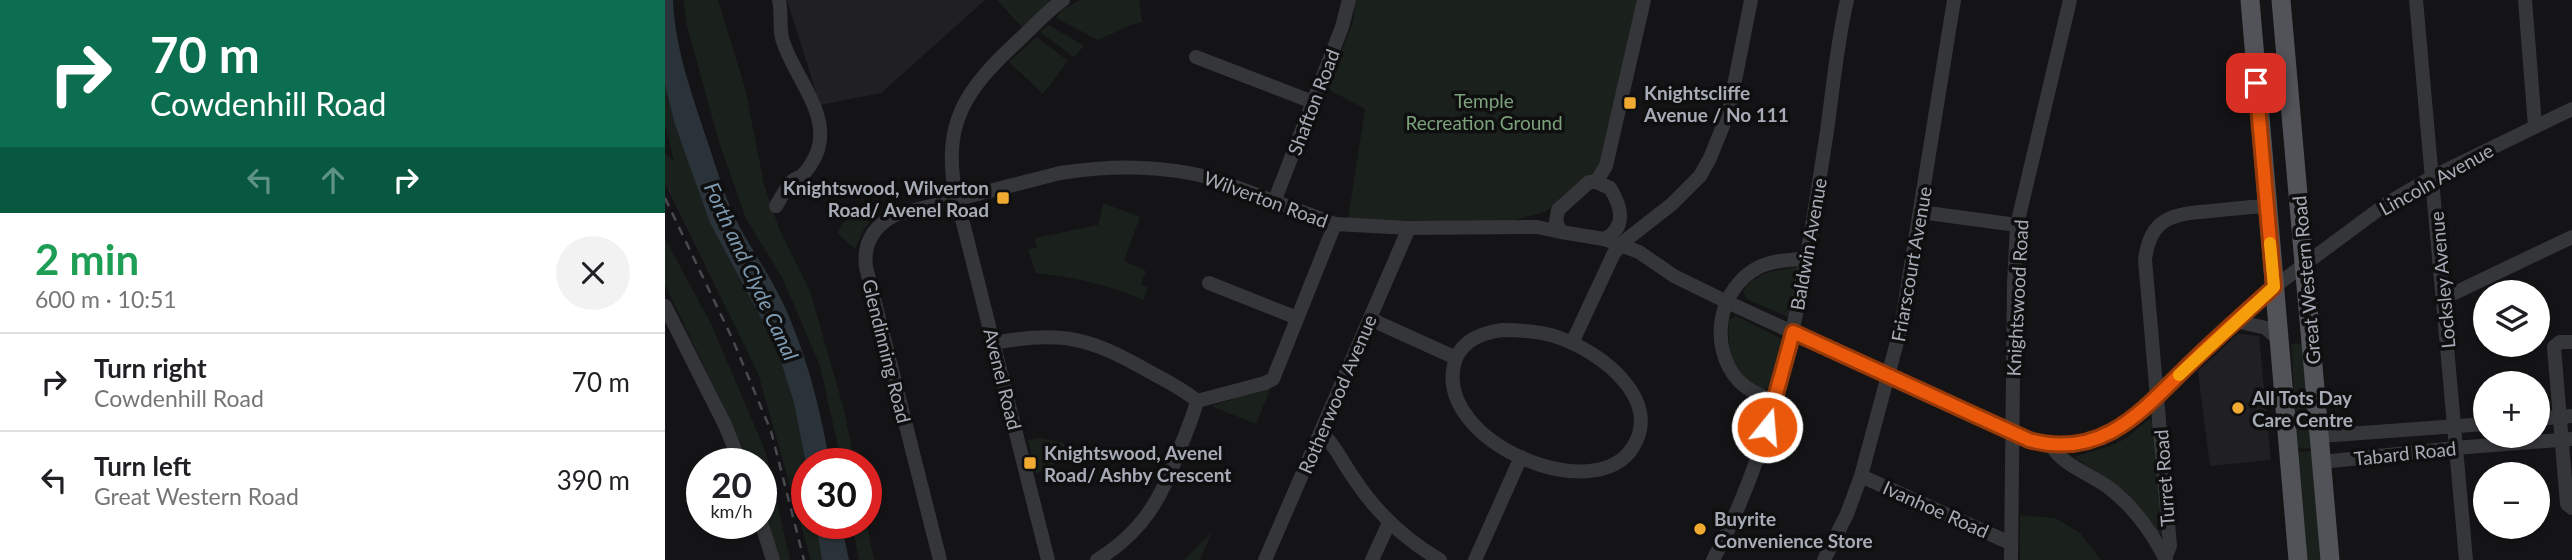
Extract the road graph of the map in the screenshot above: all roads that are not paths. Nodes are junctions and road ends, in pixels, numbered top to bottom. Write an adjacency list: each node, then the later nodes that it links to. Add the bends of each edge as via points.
1 (779, 0): 23 (street, via 782,36 811,95 819,141 809,167 792,180)
2 (1063, 0): 21 (street, via 995,63 969,95 951,147)
3 (1349, 0): 14 (street, Shafton Road)
4 (1644, 0): 17 (street)
5 (1751, 0): 35 (street, via 1729,111 1710,158 1686,191)
6 (1847, 0): 36 (street, Baldwin Avenue)
7 (1954, 0): 25 (street, Friarscourt Avenue)
8 (2070, 0): 29 (street, Knightswood Road)
9 (2250, 0): 24 (main road, Great Western Road)
10 (2281, 0): 37 (main road, Great Western Road)
11 (2416, 0): 18 (street, Locksley Avenue)
12 (2525, 0): 16 (street)
13 (1196, 57): 14 (street)
14 (1313, 102): 22 (street, Shafton Road)
15 (2572, 109): 16 (street, Lincoln Avenue)
16 (2535, 126): 18 (street, Lincoln Avenue)
17 (1606, 166): 19 (street); 20 (street)
18 (2432, 177): 37 (street, Lincoln Avenue, via 2386,204); 40 (street, Locksley Avenue)
19 (1596, 181): 20 (street); 26 (street)
20 (1610, 188): 27 (street)
21 (957, 199): 22 (street, Wilverton Road, via 1060,173 1137,166 1212,178); 49 (street, Avenel Road); 75 (street, Glendinning Road, via 886,220 871,236 865,258)
22 (1274, 202): 28 (street, Wilverton Road)
23 (776, 206)
24 (2267, 206): 39 (main road, Great Western Road); 53 (street, Turret Road, via 2176,215 2157,226 2151,236 2145,260)
25 (1920, 212): 29 (street); 52 (street, Friarscourt Avenue)
26 (1556, 214): 30 (street); 32 (street)
27 (1621, 219): 34 (street, via 1616,232); 35 (street)
28 (1335, 224): 31 (street, Wilverton Road); 43 (street)
29 (2017, 225): 60 (street, Knightswood Road)
30 (1537, 227): 31 (street, Wilverton Road); 32 (street, Wilverton Road)
31 (1409, 228): 44 (street, Rotherwood Avenue)
32 (1561, 232): 34 (street)
33 (2572, 237): 40 (street)
34 (1604, 239): 35 (street)
35 (1626, 240): 41 (street, via 1674,276); 50 (street, via 1614,253)
36 (1807, 258): 41 (street, via 1760,266 1736,286); 46 (street, Baldwin Avenue)
37 (2306, 265): 39 (street, Lincoln Avenue); 61 (main road, Great Western Road)
38 (1209, 283): 43 (street)
39 (2274, 287): 45 (street, Lincoln Avenue); 47 (main road, Great Western Road)
40 (2444, 298): 58 (street, Locksley Avenue)
41 (1727, 302): 46 (street); 55 (street, via 1720,333 1725,358 1739,381)
42 (665, 306): 64 (street)
43 (1297, 318): 54 (street, via 1273,379)
44 (1370, 319): 51 (street); 59 (street, Rotherwood Avenue)
45 (2236, 321): 47 (street, via 2266,328); 53 (street, Lincoln Avenue)
46 (1793, 332): 52 (street); 55 (street, Baldwin Avenue)
47 (2278, 339): 85 (main road, Great Western Road)
48 (2572, 342): 56 (street, via 2554,347)
49 (994, 343): 54 (street, via 1052,336 1099,345); 76 (street, Avenel Road)
50 (1572, 343): 51 (street, via 1525,330 1495,331 1477,336); 66 (street, via 1605,363 1635,397 1641,426 1635,445 1616,464 1588,471 1559,469)
51 (1455, 358): 66 (street, via 1452,379 1458,405 1497,444)
52 (1889, 376): 60 (street); 68 (street, Friarscourt Avenue)
53 (2158, 395): 63 (street, Lincoln Avenue, via 2106,435 2080,444); 73 (street, Turret Road, via 2169,546)
54 (1197, 401): 77 (street, via 1155,506 1132,533)
55 (1776, 402): 82 (street, Baldwin Avenue)
56 (2565, 416): 62 (street)
57 (2473, 425): 58 (street, Tabard Road)
58 (2454, 426): 61 (street, Tabard Road); 65 (street, Locksley Avenue)
59 (1321, 432): 70 (street); 78 (street, Rotherwood Avenue)
60 (2012, 433): 63 (street); 72 (street, Knightswood Road)
61 (2320, 436): 67 (main road, Great Western Road)
62 (2567, 439): 65 (street, Tabard Road); 69 (street, via 2567,504)
63 (2051, 445): 73 (street, via 2059,457 2123,500)
64 (734, 448)
65 (2455, 448): 67 (street, Tabard Road); 87 (street, Locksley Avenue)
66 (1521, 457): 81 (street)
67 (2322, 463): 86 (main road, Great Western Road)
68 (1861, 476): 72 (street, Ivanhoe Road); 83 (street, Friarscourt Avenue)
69 (2572, 508)
70 (1389, 523): 79 (street); 80 (street)
71 (766, 539): 74 (street)
72 (2010, 543): 84 (street, Knightswood Road)
73 (2166, 559)
74 (773, 560)
75 (940, 560)
76 (1048, 560)
77 (1097, 560)
78 (1265, 560)
79 (1372, 560)
80 (1440, 560)
81 (1475, 560)
82 (1713, 560)
83 (1825, 560)
84 (2011, 560)
85 (2298, 560)
86 (2330, 560)
87 (2466, 560)

